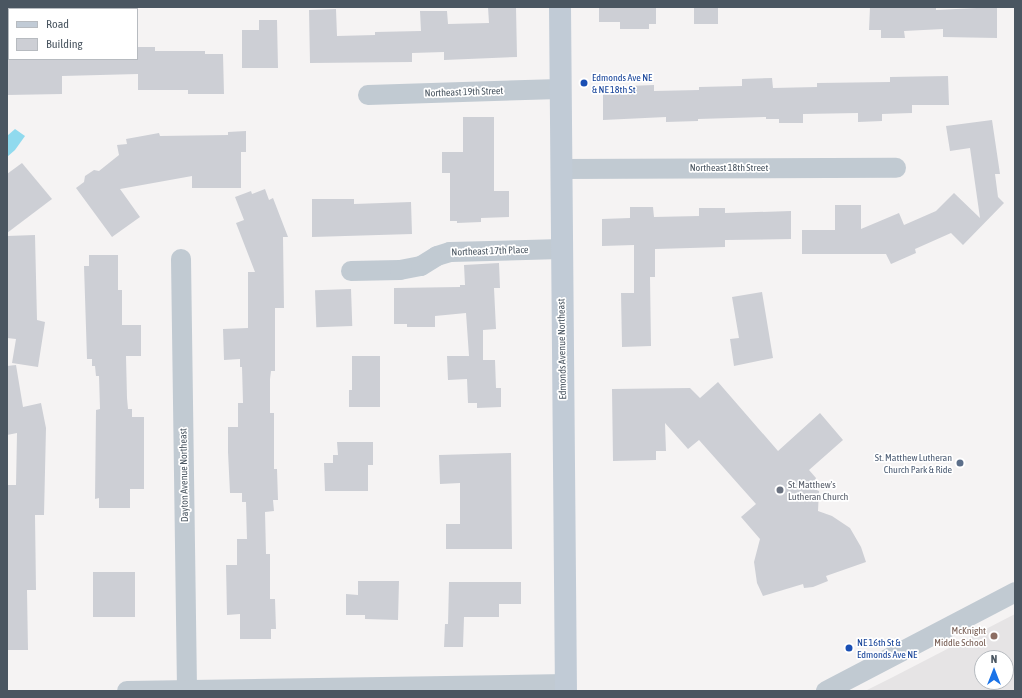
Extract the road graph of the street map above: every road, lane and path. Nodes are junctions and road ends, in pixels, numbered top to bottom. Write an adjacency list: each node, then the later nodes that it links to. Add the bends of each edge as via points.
1 (560, 7): 2 (street, Edmonds Avenue Northeast)
2 (560, 89): 3 (street, Northeast 19th Street); 5 (street, Edmonds Avenue Northeast)
3 (368, 95)
4 (896, 168): 5 (street, Northeast 18th Street)
5 (561, 169): 6 (street, Edmonds Avenue Northeast)
6 (561, 249): 8 (street, Northeast 17th Place, via 450,252 437,256 421,266 400,270); 10 (street, Edmonds Avenue Northeast)
7 (181, 260): 11 (street, Dayton Avenue Northeast)
8 (351, 271)
9 (1015, 592): 14 (street)
10 (566, 688): 12 (street)
11 (187, 690): 12 (street); 13 (street)
12 (311, 690)
13 (127, 691)
14 (826, 691)

